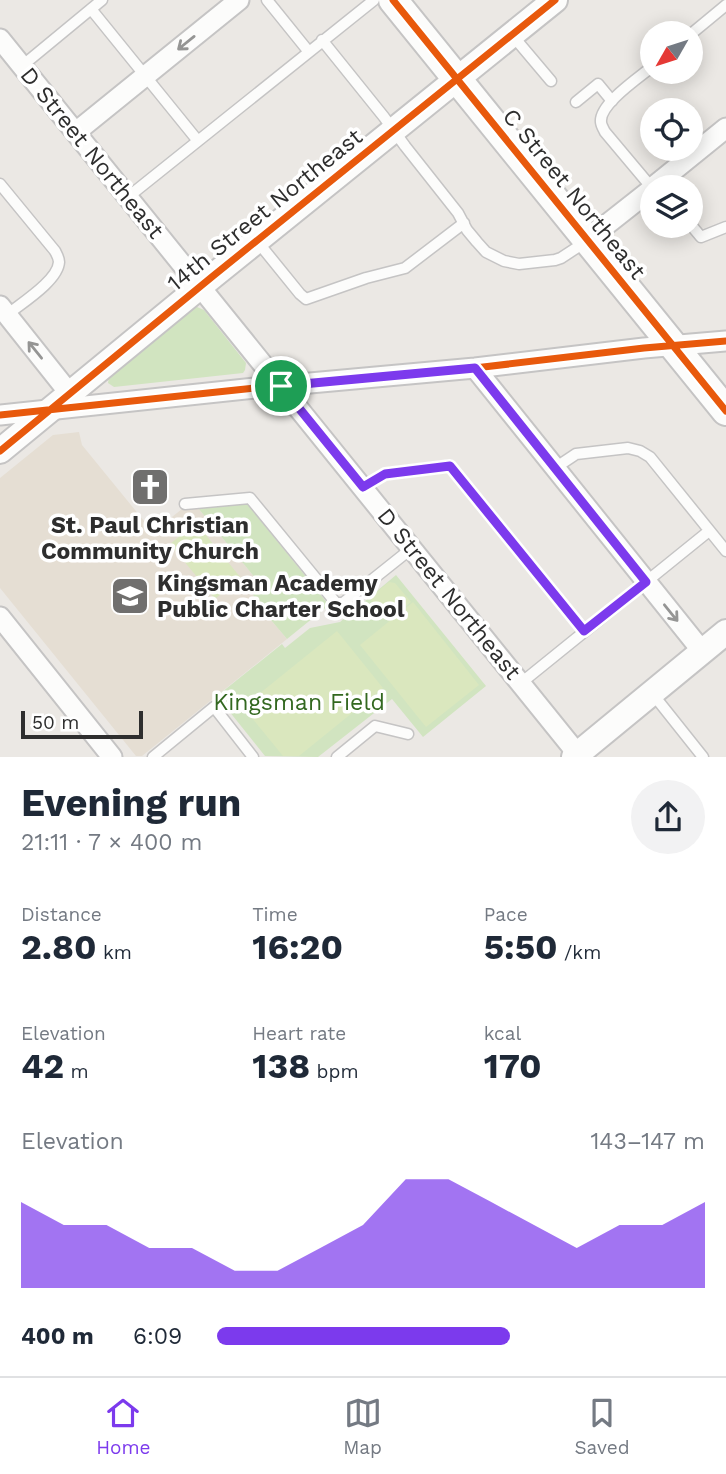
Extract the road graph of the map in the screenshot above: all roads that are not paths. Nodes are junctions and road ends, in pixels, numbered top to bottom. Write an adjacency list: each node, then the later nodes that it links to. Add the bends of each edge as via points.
1 (102, 0): 8 (lane)
2 (239, 0): 15 (street, one-way to 15)
3 (267, 0): 13 (lane)
4 (374, 0): 12 (lane)
5 (393, 0): 17 (main road, C Street Northeast)
6 (555, 0): 10 (street, 14th Street Northeast)
7 (726, 5): 9 (lane)
8 (91, 9): 14 (lane); 15 (lane)
9 (704, 23)
10 (512, 34): 17 (street, 14th Street Northeast); 18 (lane)
11 (0, 39): 14 (street, D Street Northeast)
12 (323, 40): 13 (lane); 22 (lane)
13 (309, 51): 24 (lane)
14 (22, 66): 23 (street, D Street Northeast)
15 (145, 76): 23 (street); 24 (lane)
16 (640, 77): 19 (lane)
17 (457, 79): 22 (street, 14th Street Northeast); 33 (main road, C Street Northeast)
18 (551, 81)
19 (612, 101): 20 (lane, via 598,84); 25 (lane, via 601,117 603,128)
20 (576, 102)
21 (726, 128): 26 (street)
22 (394, 131): 30 (lane); 34 (street, 14th Street Northeast)
23 (76, 132): 28 (street, D Street Northeast)
24 (198, 141): 28 (lane)
25 (644, 175)
26 (669, 175)
27 (0, 184): 36 (lane, via 59,262 54,276)
28 (128, 197): 35 (street, D Street Northeast)
29 (640, 199): 33 (street)
30 (464, 223): 33 (lane, via 492,256 519,264 555,260); 34 (lane, via 405,268 306,299)
31 (726, 227): 32 (lane)
32 (703, 236)
33 (587, 240): 38 (main road, C Street Northeast)
34 (257, 241): 35 (street, 14th Street Northeast)
35 (201, 287): 40 (street, D Street Northeast); 41 (street, 14th Street Northeast)
36 (3, 311): 41 (street, one-way to 36)
37 (726, 341): 38 (street)
38 (672, 346): 39 (street); 43 (main road, C Street Northeast)
39 (475, 368): 40 (street); 46 (street)
40 (281, 386): 42 (street); 47 (street, D Street Northeast)
41 (70, 394): 42 (street, 14th Street Northeast)
42 (51, 409): 44 (street); 45 (street, 14th Street Northeast)
43 (726, 411)
44 (0, 415)
45 (0, 451)
46 (555, 468): 49 (lane, via 576,454 640,450); 52 (street)
47 (363, 487): 50 (street, D Street Northeast); 54 (lane, via 385,474 450,466)
48 (185, 504): 50 (lane, via 250,498 336,603 343,603)
49 (709, 531): 51 (lane); 52 (lane)
50 (412, 548): 57 (street, D Street Northeast)
51 (726, 551)
52 (646, 582): 54 (lane); 56 (street, one-way to 56)
53 (0, 617): 61 (street)
54 (584, 631): 57 (lane)
55 (726, 632): 56 (street)
56 (702, 651): 58 (street)
57 (521, 683): 60 (street, D Street Northeast)
58 (651, 692): 60 (street); 65 (lane)
59 (408, 734): 64 (lane, via 375,726)
60 (577, 756)
61 (112, 757)
62 (153, 757): 63 (lane, via 214,707)
63 (253, 757)
64 (337, 757)
65 (703, 757)

